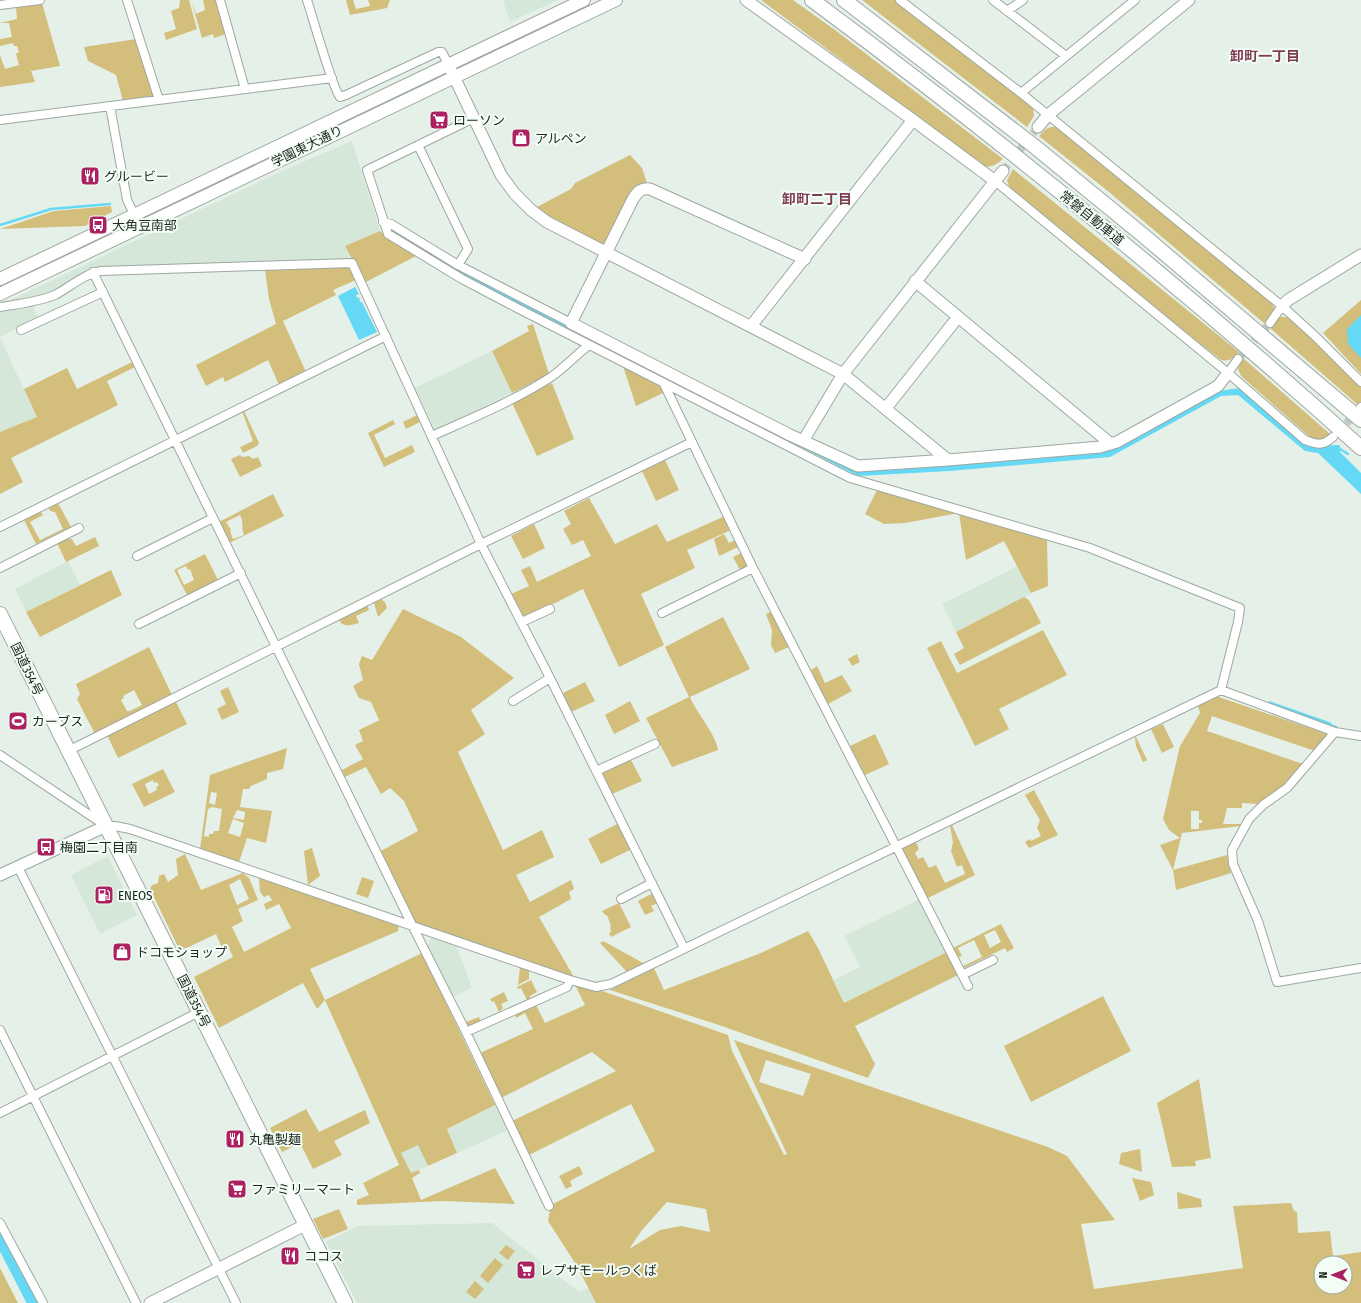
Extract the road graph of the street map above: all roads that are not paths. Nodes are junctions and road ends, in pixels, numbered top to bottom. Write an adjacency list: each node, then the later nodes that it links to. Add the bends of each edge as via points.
1 (40, 0): 15 (street)
2 (127, 0): 25 (street)
3 (220, 0): 23 (street)
4 (307, 0): 22 (street)
5 (584, 0): 17 (main road, 学園東大通り)
6 (616, 0): 18 (main road, 学園東大通り)
7 (746, 0): 30 (street)
8 (812, 0): 63 (highway, 常磐自動車道, via 1025,162 1242,344)
9 (844, 0): 62 (highway, 常磐自動車道, via 1034,146)
10 (900, 0): 24 (street)
11 (993, 0): 16 (street)
12 (1023, 0): 16 (street)
13 (1135, 0): 19 (street)
14 (1189, 0): 27 (street)
15 (0, 5)
16 (1007, 11): 19 (street)
17 (559, 12): 18 (street); 20 (main road, 学園東大通り)
18 (565, 25): 21 (main road, 学園東大通り)
19 (1066, 56): 24 (street)
20 (448, 64): 21 (street); 22 (street, via 442,52 438,52 340,96); 35 (main road, 学園東大通り)
21 (454, 76): 28 (street); 37 (main road, 学園東大通り)
22 (332, 78): 23 (street)
23 (245, 89): 25 (street)
24 (1021, 93): 27 (street)
25 (159, 100): 26 (street)
26 (110, 106): 29 (street); 35 (street, via 127,200)
27 (1048, 115): 31 (street); 47 (street)
28 (474, 118): 32 (street); 38 (street, via 501,174 515,194 547,222)
29 (0, 120)
30 (913, 120): 34 (street); 40 (street)
31 (1038, 127)
32 (418, 145): 36 (street, via 366,170); 41 (street, via 468,249)
33 (1002, 171): 34 (street)
34 (994, 180): 44 (street); 57 (street)
35 (134, 214): 37 (street); 43 (main road, 学園東大通り)
36 (383, 222): 41 (street, via 391,224); 55 (street, via 388,234 462,279)
37 (140, 226): 46 (main road, 学園東大通り)
38 (605, 252): 40 (street, via 638,191 650,189); 50 (street); 52 (street)
39 (1361, 255): 47 (street)
40 (805, 259): 52 (street)
41 (458, 265): 50 (street)
42 (93, 272): 45 (street); 48 (street, via 53,295); 54 (street, via 352,263)
43 (0, 279)
44 (916, 281): 49 (street); 58 (street)
45 (103, 292): 53 (street); 65 (street)
46 (0, 294)
47 (1282, 306): 51 (street); 59 (street)
48 (0, 307)
49 (958, 317): 61 (street); 68 (street)
50 (571, 323): 66 (street)
51 (1270, 323)
52 (751, 326): 58 (street)
53 (21, 330)
54 (386, 336): 64 (street); 65 (street)
55 (589, 345): 60 (street); 64 (street, via 552,376 516,397)
56 (1238, 359): 57 (street)
57 (1228, 373): 63 (street, via 1306,440 1317,445 1325,444); 68 (street, via 1218,386)
58 (843, 374): 61 (street); 66 (street)
59 (1361, 382)
60 (664, 384): 67 (street); 86 (street, via 850,478 1090,548 1240,608)
61 (886, 408): 70 (street)
62 (1360, 413)
63 (1339, 435): 69 (highway, 常磐自動車道)
64 (432, 436): 74 (street)
65 (175, 441): 71 (street); 72 (street)
66 (803, 441): 70 (street, via 858,466)
67 (692, 442): 74 (street); 77 (street)
68 (1111, 444): 70 (street)
69 (1361, 448)
70 (948, 460)
71 (213, 518): 75 (street); 78 (street)
72 (0, 527)
73 (79, 528): 76 (street)
74 (482, 544): 82 (street); 84 (street)
75 (137, 556)
76 (0, 568)
77 (754, 568): 80 (street); 95 (street)
78 (240, 573): 83 (street); 84 (street)
79 (550, 609): 82 (street)
80 (662, 613)
81 (0, 614): 91 (highway, 国道354号)
82 (522, 622): 85 (street)
83 (139, 624)
84 (276, 647): 91 (street); 100 (street)
85 (550, 678): 87 (street); 93 (street)
86 (1221, 690): 88 (street); 95 (street)
87 (513, 701)
88 (1335, 732): 89 (street); 103 (street, via 1287,788 1249,819 1232,850 1233,864 1258,920 1277,982)
89 (1361, 736)
90 (654, 744): 93 (street)
91 (68, 751): 94 (highway, 国道354号)
92 (0, 754): 94 (street)
93 (596, 771): 98 (street)
94 (106, 826): 96 (street); 100 (street, via 130,829); 107 (highway, 国道354号)
95 (896, 846): 101 (street); 104 (street)
96 (18, 867): 97 (street); 110 (street)
97 (0, 875)
98 (652, 883): 99 (street); 101 (street)
99 (621, 899)
100 (412, 925): 105 (street); 109 (street)
101 (684, 948): 105 (street, via 607,986 596,987)
102 (993, 960): 104 (street)
103 (1361, 968)
104 (962, 974): 106 (street)
105 (570, 980): 109 (street, via 567,988)
106 (968, 986)
107 (199, 1012): 110 (street); 115 (highway, 国道354号)
108 (0, 1030): 111 (street)
109 (466, 1032): 113 (street)
110 (112, 1056): 111 (street); 116 (street)
111 (33, 1096): 112 (street); 118 (street)
112 (0, 1113)
113 (549, 1206)
114 (0, 1223): 117 (street)
115 (305, 1225): 116 (street); 121 (highway, 国道354号)
116 (219, 1268): 119 (street); 120 (street)
117 (43, 1303)
118 (136, 1303)
119 (150, 1303)
120 (236, 1303)
121 (345, 1303)

